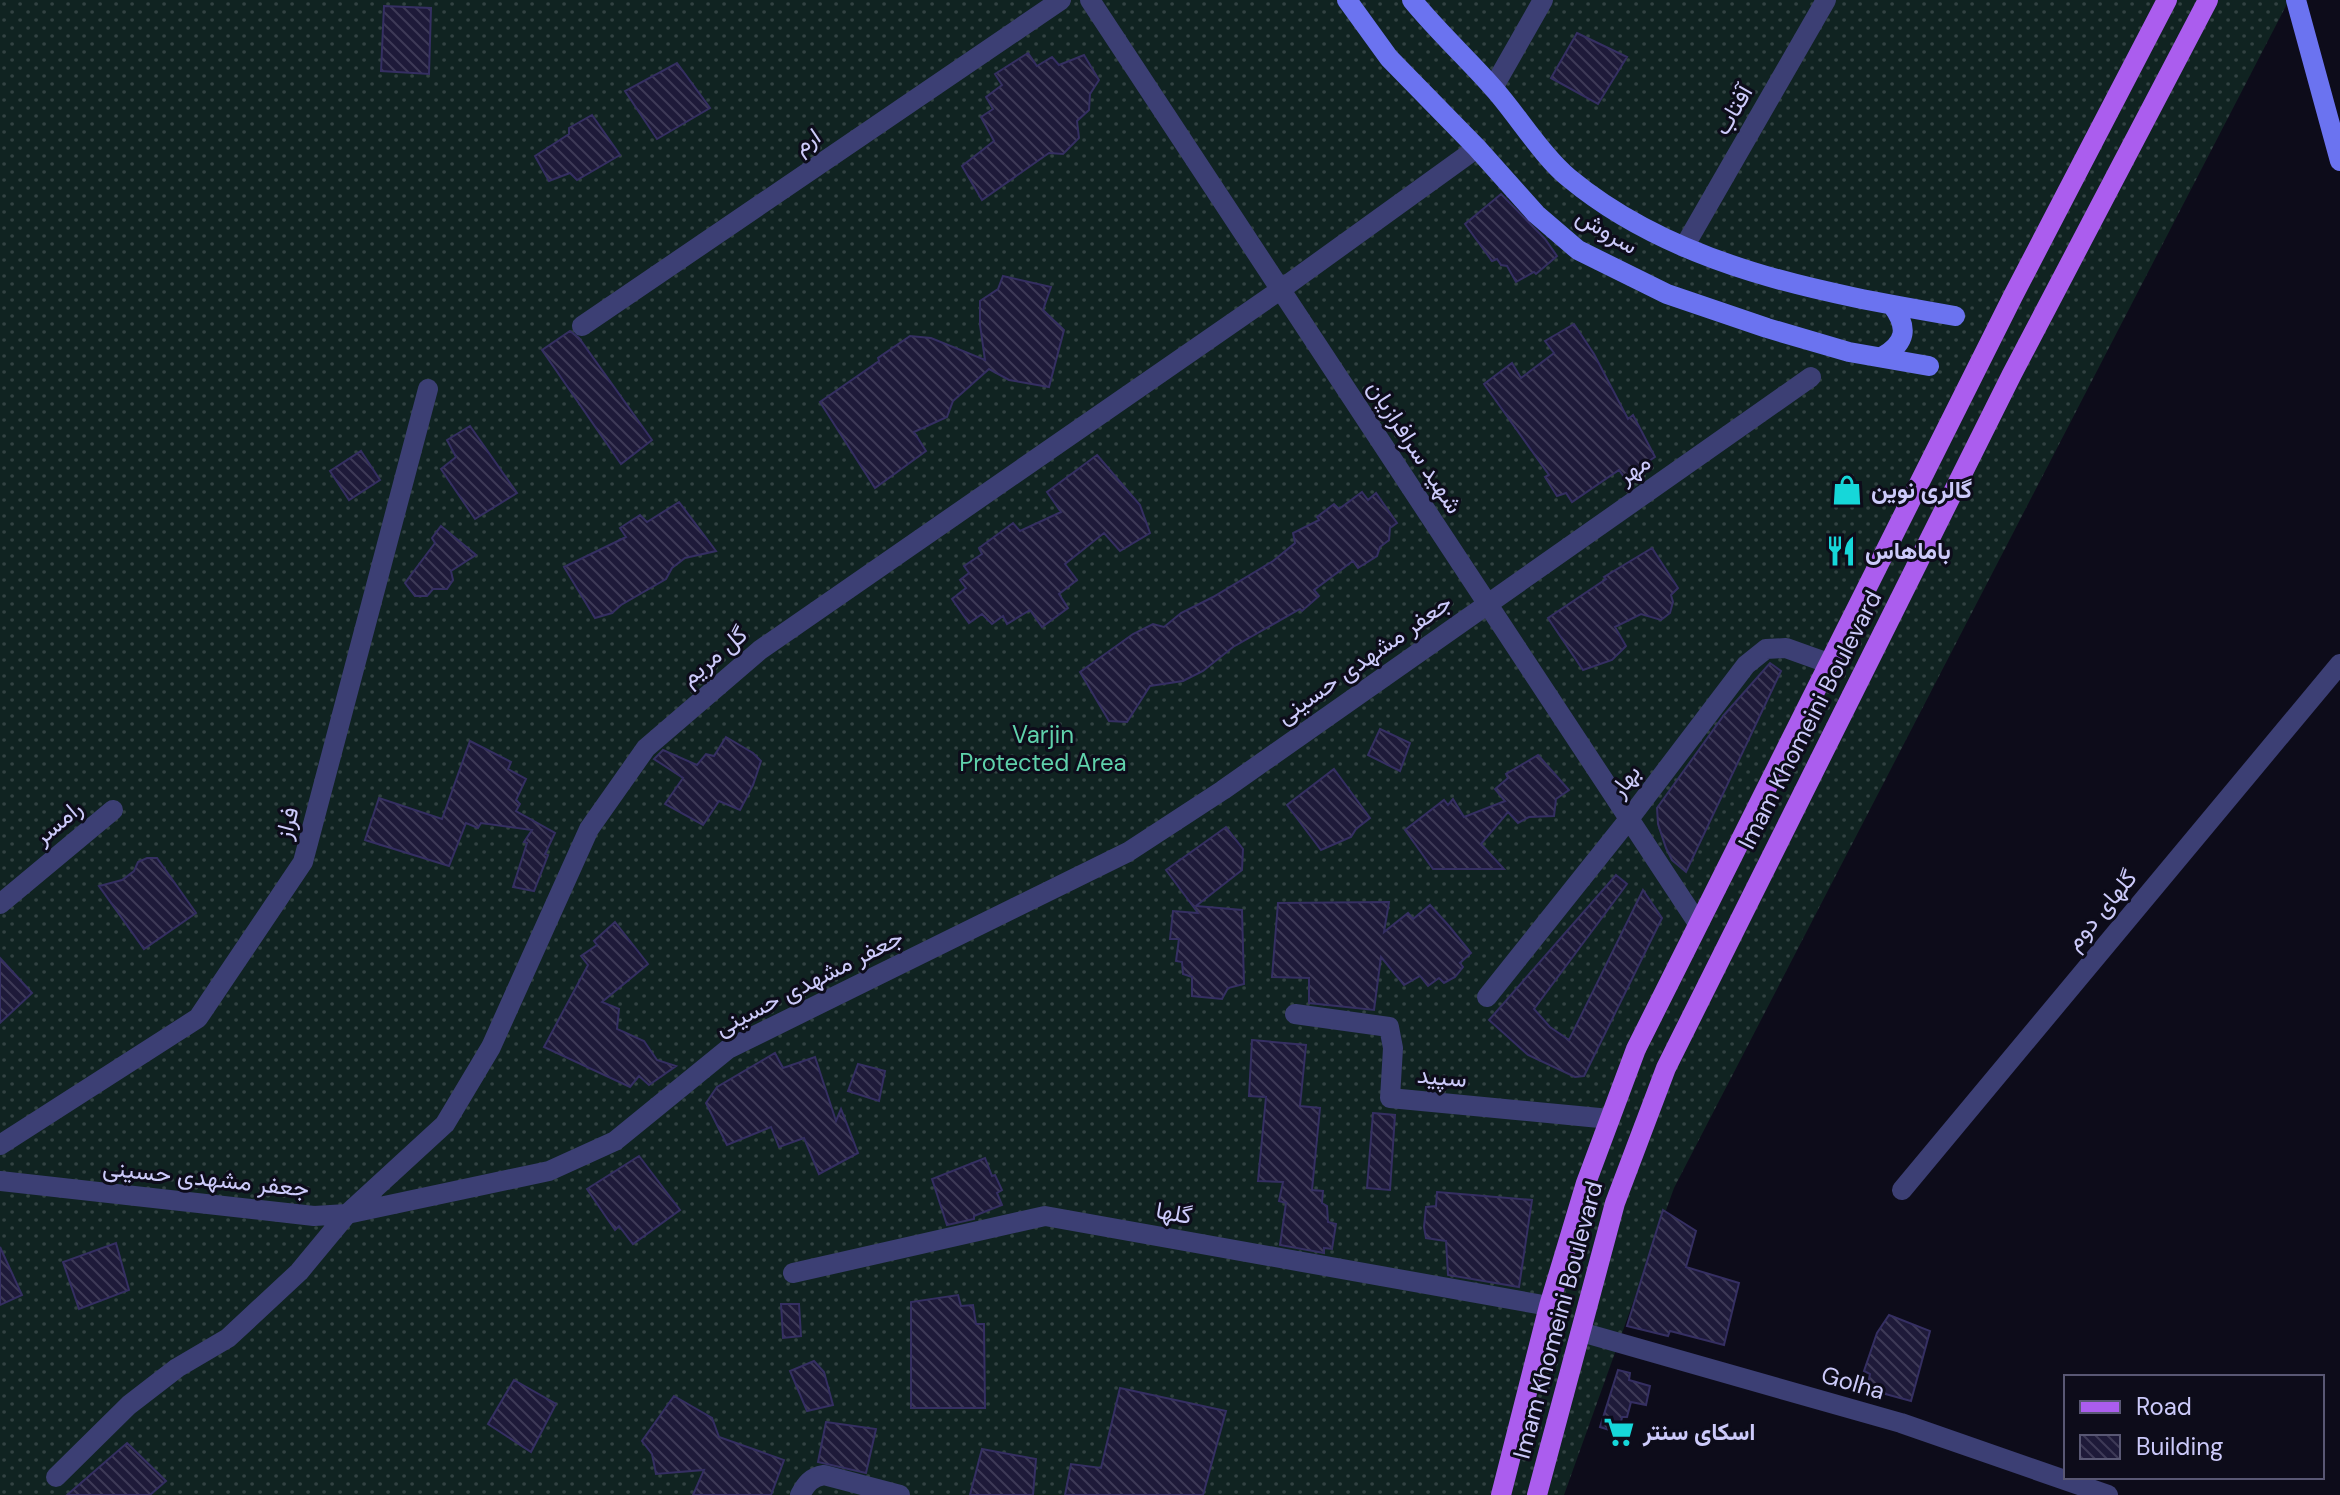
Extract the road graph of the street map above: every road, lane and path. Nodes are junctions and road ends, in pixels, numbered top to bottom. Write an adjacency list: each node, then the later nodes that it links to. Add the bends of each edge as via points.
1 (1061, 0): 17 (street, ارم)
2 (1090, 0): 14 (street, شهید سرافرازیان)
3 (1347, 0): 11 (street, سروش, via 1389,58)
4 (1412, 0): 10 (street, سروش)
5 (1543, 0): 10 (street)
6 (1826, 0): 13 (street, آفتاب)
7 (2167, 0): 23 (main road, Imam Khomeini Boulevard)
8 (2208, 0): 38 (main road, Imam Khomeini Boulevard, via 2005,388 1666,1068 1615,1203)
9 (2296, 0): 12 (street)
10 (1493, 88): 13 (street, سروش, via 1566,176 1606,205)
11 (1477, 148): 14 (street, گل مریم); 18 (street, سروش, via 1536,214 1578,250 1667,294 1808,340)
12 (2340, 161)
13 (1684, 247): 15 (street, سروش, via 1782,281)
14 (1280, 290): 22 (street, شهید سرافرازیان); 35 (street, گل مریم, via 760,650 646,748 589,829 491,1047 445,1124)
15 (1892, 305): 16 (street, سروش); 18 (street, via 1902,318 1903,335 1896,349)
16 (1955, 316)
17 (582, 326)
18 (1882, 357): 19 (street, سروش)
19 (1929, 366)
20 (1811, 377): 22 (street, مهر)
21 (428, 389): 32 (street, فراز, via 303,862 198,1018)
22 (1487, 603): 26 (street, شهید سرافرازیان); 35 (street, جعفر مشهدی حسینی, via 1128,852 728,1049 615,1141 549,1171)
23 (1828, 663): 26 (street, بهار, via 1786,648 1766,649 1746,665); 28 (main road, Imam Khomeini Boulevard)
24 (2340, 664): 34 (street, گلهای دوم)
25 (113, 810): 27 (street, رامسر)
26 (1629, 819): 28 (street, شهید سرافرازیان); 29 (street, بهار)
27 (0, 904)
28 (1697, 922): 31 (main road, Imam Khomeini Boulevard, via 1636,1049)
29 (1487, 997)
30 (1295, 1014): 31 (street, سپید, via 1389,1027 1390,1098)
31 (1610, 1119): 37 (main road, Imam Khomeini Boulevard)
32 (0, 1145)
33 (0, 1181): 35 (street, جعفر مشهدی حسینی, via 314,1216)
34 (1902, 1190)
35 (347, 1214): 39 (street, گل مریم, via 299,1272 228,1338 129,1405)
36 (793, 1273): 37 (street, گلها, via 1045,1216)
37 (1549, 1306): 42 (main road, Imam Khomeini Boulevard)
38 (1581, 1332): 43 (main road, Imam Khomeini Boulevard); 44 (street, Golha, via 1901,1423)
39 (56, 1477)
40 (800, 1495): 41 (street, via 807,1483 824,1475)
41 (900, 1495)
42 (1501, 1495)
43 (1537, 1495)
44 (2108, 1495)

